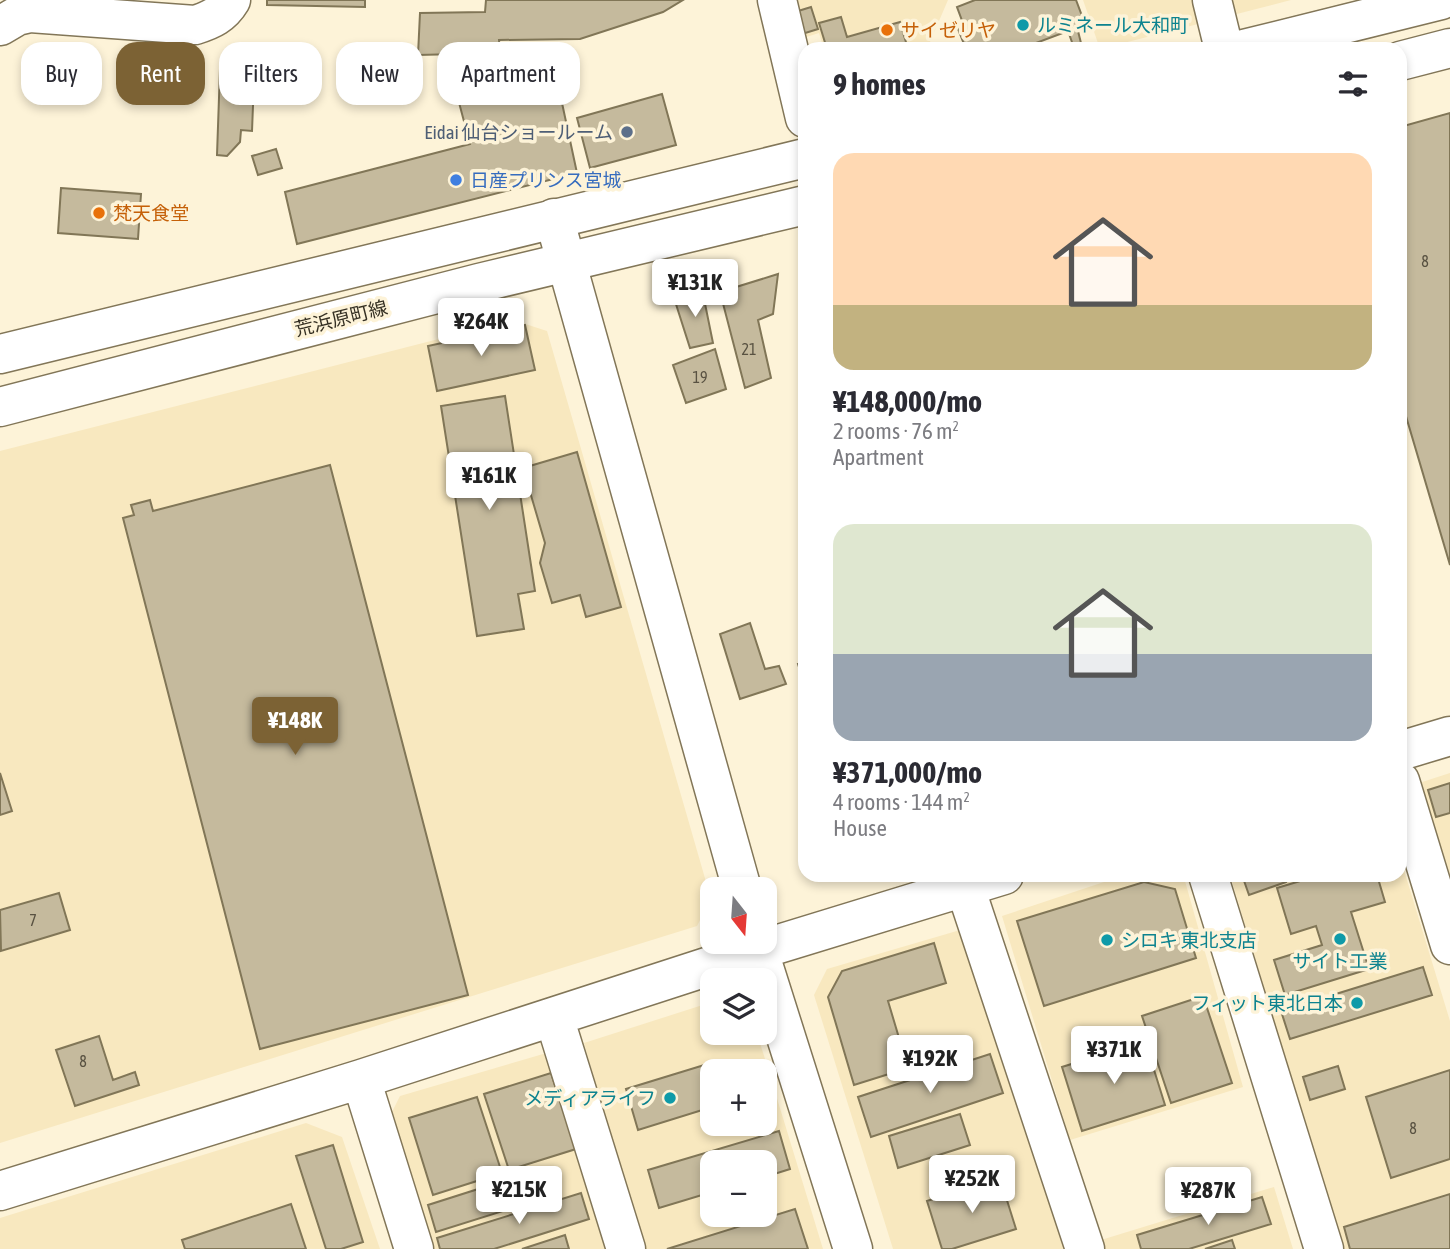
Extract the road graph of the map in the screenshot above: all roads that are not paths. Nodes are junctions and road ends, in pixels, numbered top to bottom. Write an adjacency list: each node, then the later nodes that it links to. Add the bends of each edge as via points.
1 (231, 0): 6 (street, via 213,19 195,25 30,13)
2 (777, 0): 11 (street)
3 (1212, 0): 7 (street)
4 (1441, 0): 5 (street)
5 (1383, 7): 8 (street)
6 (0, 26)
7 (1222, 42)
8 (1267, 42)
9 (1450, 48): 10 (street)
10 (1407, 59)
11 (798, 88)
12 (798, 160): 14 (street)
13 (798, 207): 15 (street, 荒浜原町線)
14 (554, 218): 15 (street); 16 (street)
15 (567, 261): 17 (street, 荒浜原町線); 21 (street)
16 (1, 351)
17 (0, 408)
18 (1450, 736): 19 (street)
19 (1407, 749)
20 (1407, 804): 26 (street)
21 (739, 877)
22 (981, 882): 24 (street)
23 (1210, 882): 36 (street)
24 (965, 887): 25 (street); 35 (street)
25 (777, 940)
26 (1450, 945)
27 (734, 954): 29 (street)
28 (760, 954): 34 (street)
29 (554, 1017): 30 (street); 33 (street)
30 (361, 1079): 31 (street); 32 (street)
31 (0, 1191)
32 (414, 1249)
33 (626, 1249)
34 (853, 1249)
35 (1085, 1249)
36 (1324, 1249)

